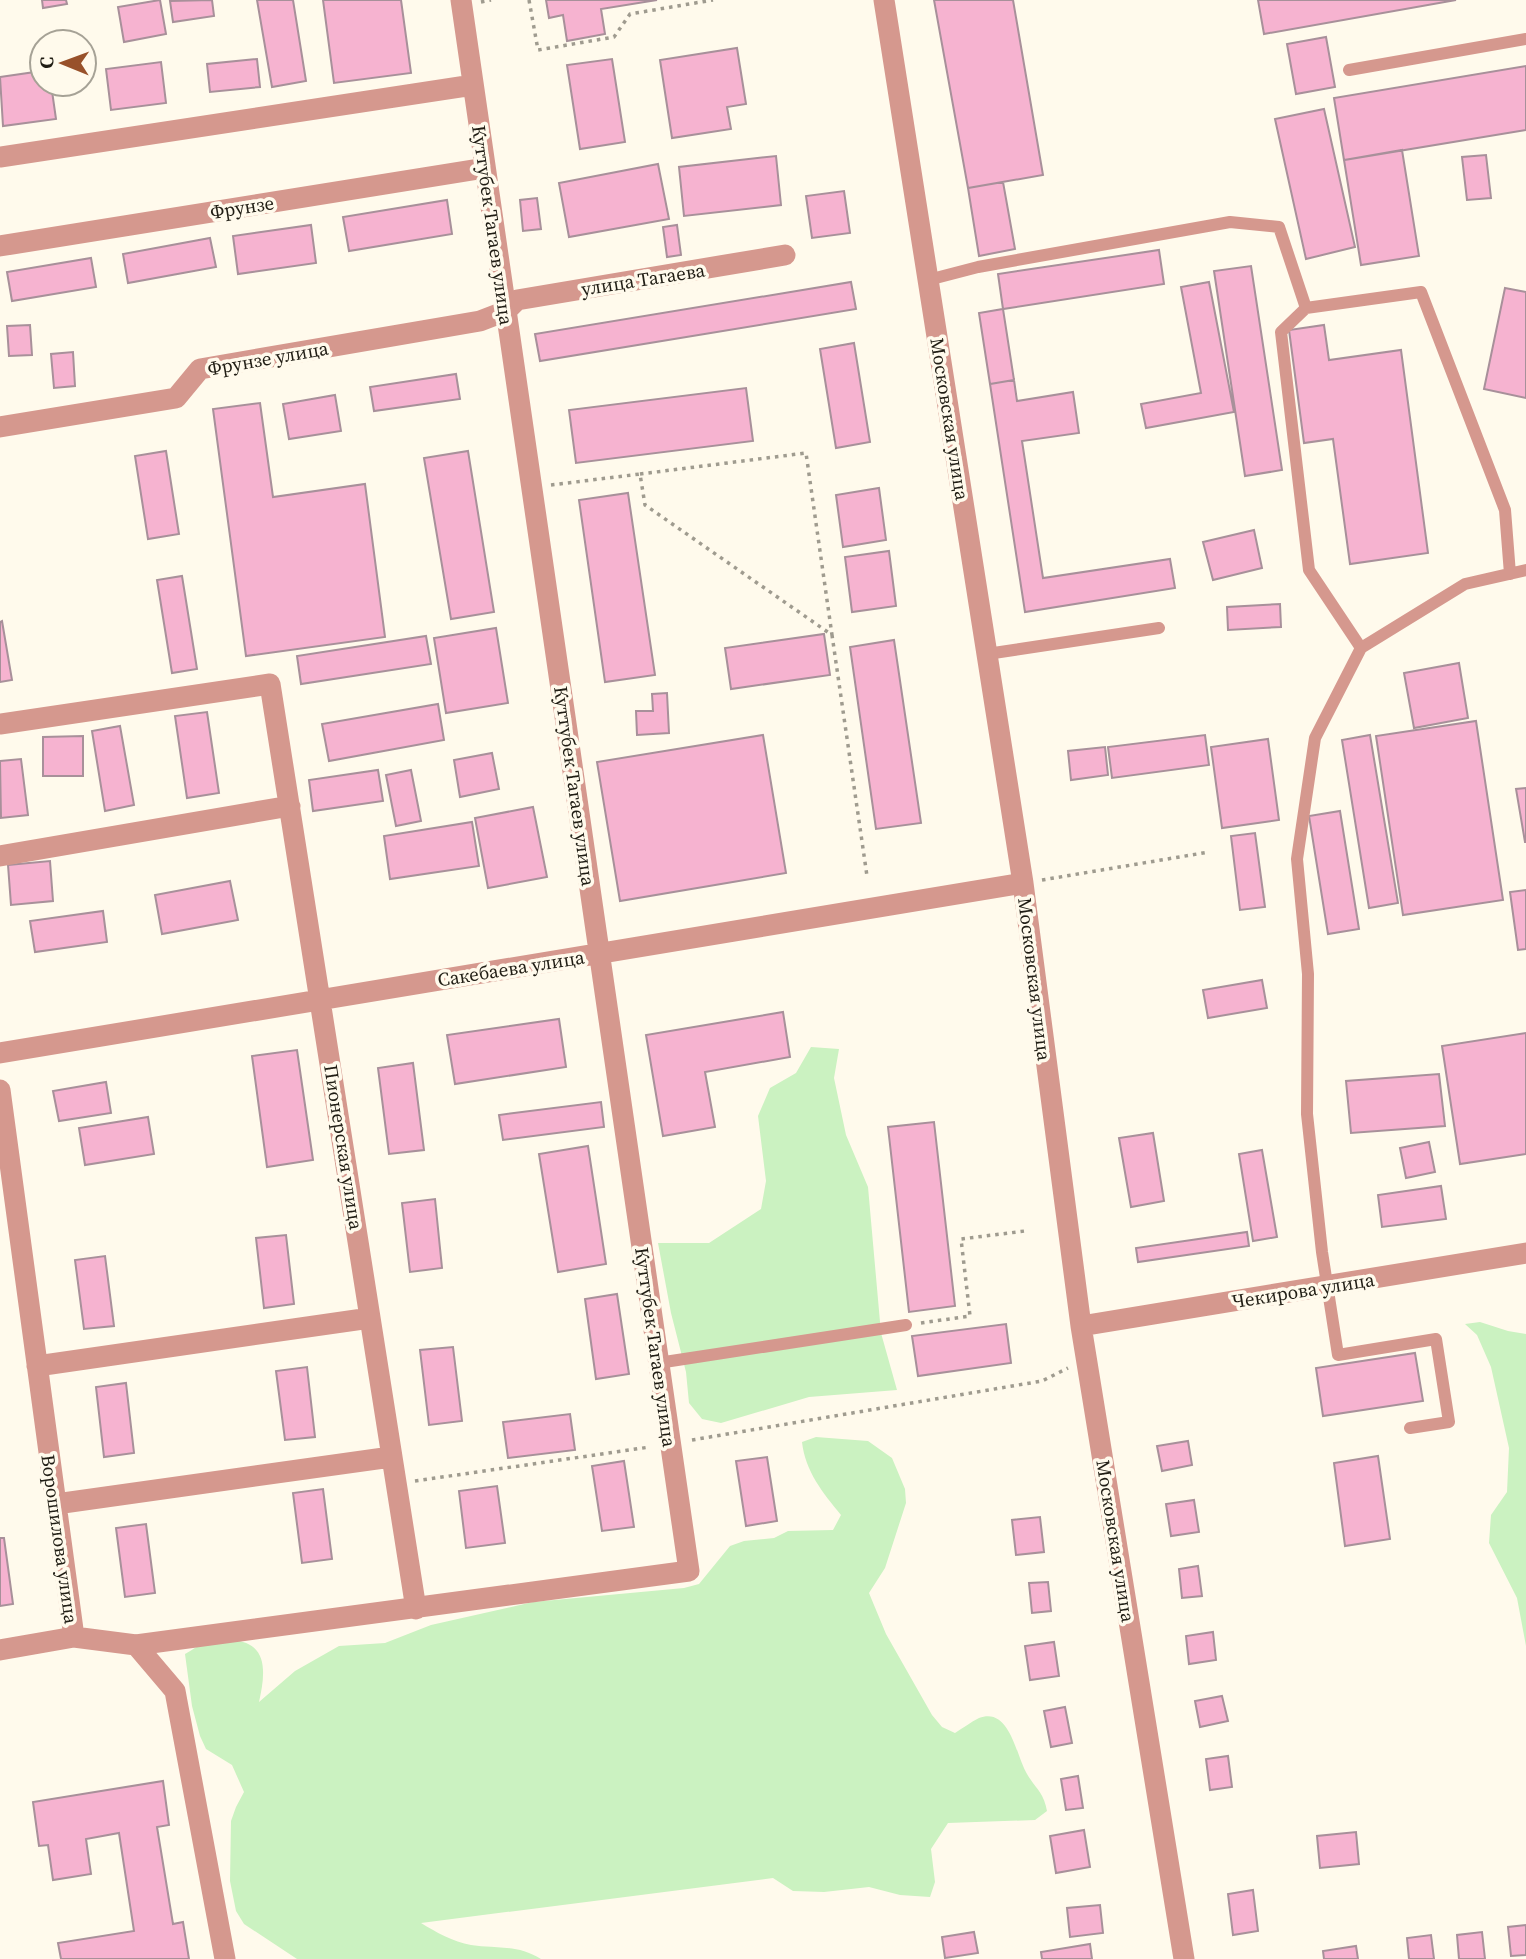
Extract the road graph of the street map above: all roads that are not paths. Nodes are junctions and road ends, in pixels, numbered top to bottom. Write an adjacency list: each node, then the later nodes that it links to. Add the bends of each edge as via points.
1 (461, 0): 5 (street, Куттубек Тагаев улица)
2 (884, 0): 10 (street, Московская улица)
3 (1526, 39): 4 (lane)
4 (1349, 70)
5 (473, 85): 6 (street); 7 (street, Куттубек Тагаев улица)
6 (0, 157)
7 (485, 168): 8 (street, Фрунзе); 12 (street, Куттубек Тагаев улица)
8 (0, 246)
9 (785, 255): 12 (street, улица Тагаева, via 517,300)
10 (928, 280): 11 (lane, via 1230,222 1279,227); 18 (street, Московская улица)
11 (1306, 308): 15 (lane, via 1421,292 1505,510); 17 (lane, via 1281,331 1309,570)
12 (506, 311): 13 (street, Фрунзе улица, via 480,321 200,369 176,398); 23 (street, Куттубек Тагаев улица)
13 (0, 428)
14 (1526, 570): 15 (lane)
15 (1510, 574): 17 (lane, via 1465,584)
16 (1159, 628): 18 (lane)
17 (1361, 648): 28 (lane, via 1315,738 1297,859 1308,974 1307,1114)
18 (986, 654): 22 (street, Московская улица)
19 (0, 724): 20 (street, Пионерская улица, via 270,684)
20 (290, 806): 21 (street); 24 (street, Пионерская улица)
21 (0, 856)
22 (1023, 883): 23 (street, Сакебаева улица); 31 (street, Московская улица)
23 (599, 953): 24 (street, Сакебаева улица); 32 (street, Куттубек Тагаев улица)
24 (321, 999): 25 (street, Сакебаева улица); 29 (street, Пионерская улица)
25 (0, 1053)
26 (0, 1090): 33 (street, Ворошилова улица)
27 (1526, 1253): 28 (street, Чекирова улица)
28 (1327, 1286): 31 (street, Чекирова улица); 34 (lane, via 1338,1355 1436,1339 1448,1422)
29 (370, 1318): 33 (street); 35 (street, Пионерская улица)
30 (906, 1325): 32 (lane)
31 (1081, 1326): 43 (street, Московская улица)
32 (658, 1363): 37 (street, Куттубек Тагаев улица)
33 (37, 1366): 36 (street, Ворошилова улица)
34 (1410, 1428)
35 (391, 1457): 36 (street); 38 (street, Пионерская улица)
36 (56, 1504): 39 (street, Ворошилова улица)
37 (689, 1571): 38 (street, Ворошилова улица)
38 (416, 1609): 40 (street, Ворошилова улица)
39 (74, 1637): 40 (street, Ворошилова улица); 41 (street)
40 (136, 1645): 42 (street, via 175,1691)
41 (0, 1650)
42 (225, 1959)
43 (1184, 1959)

